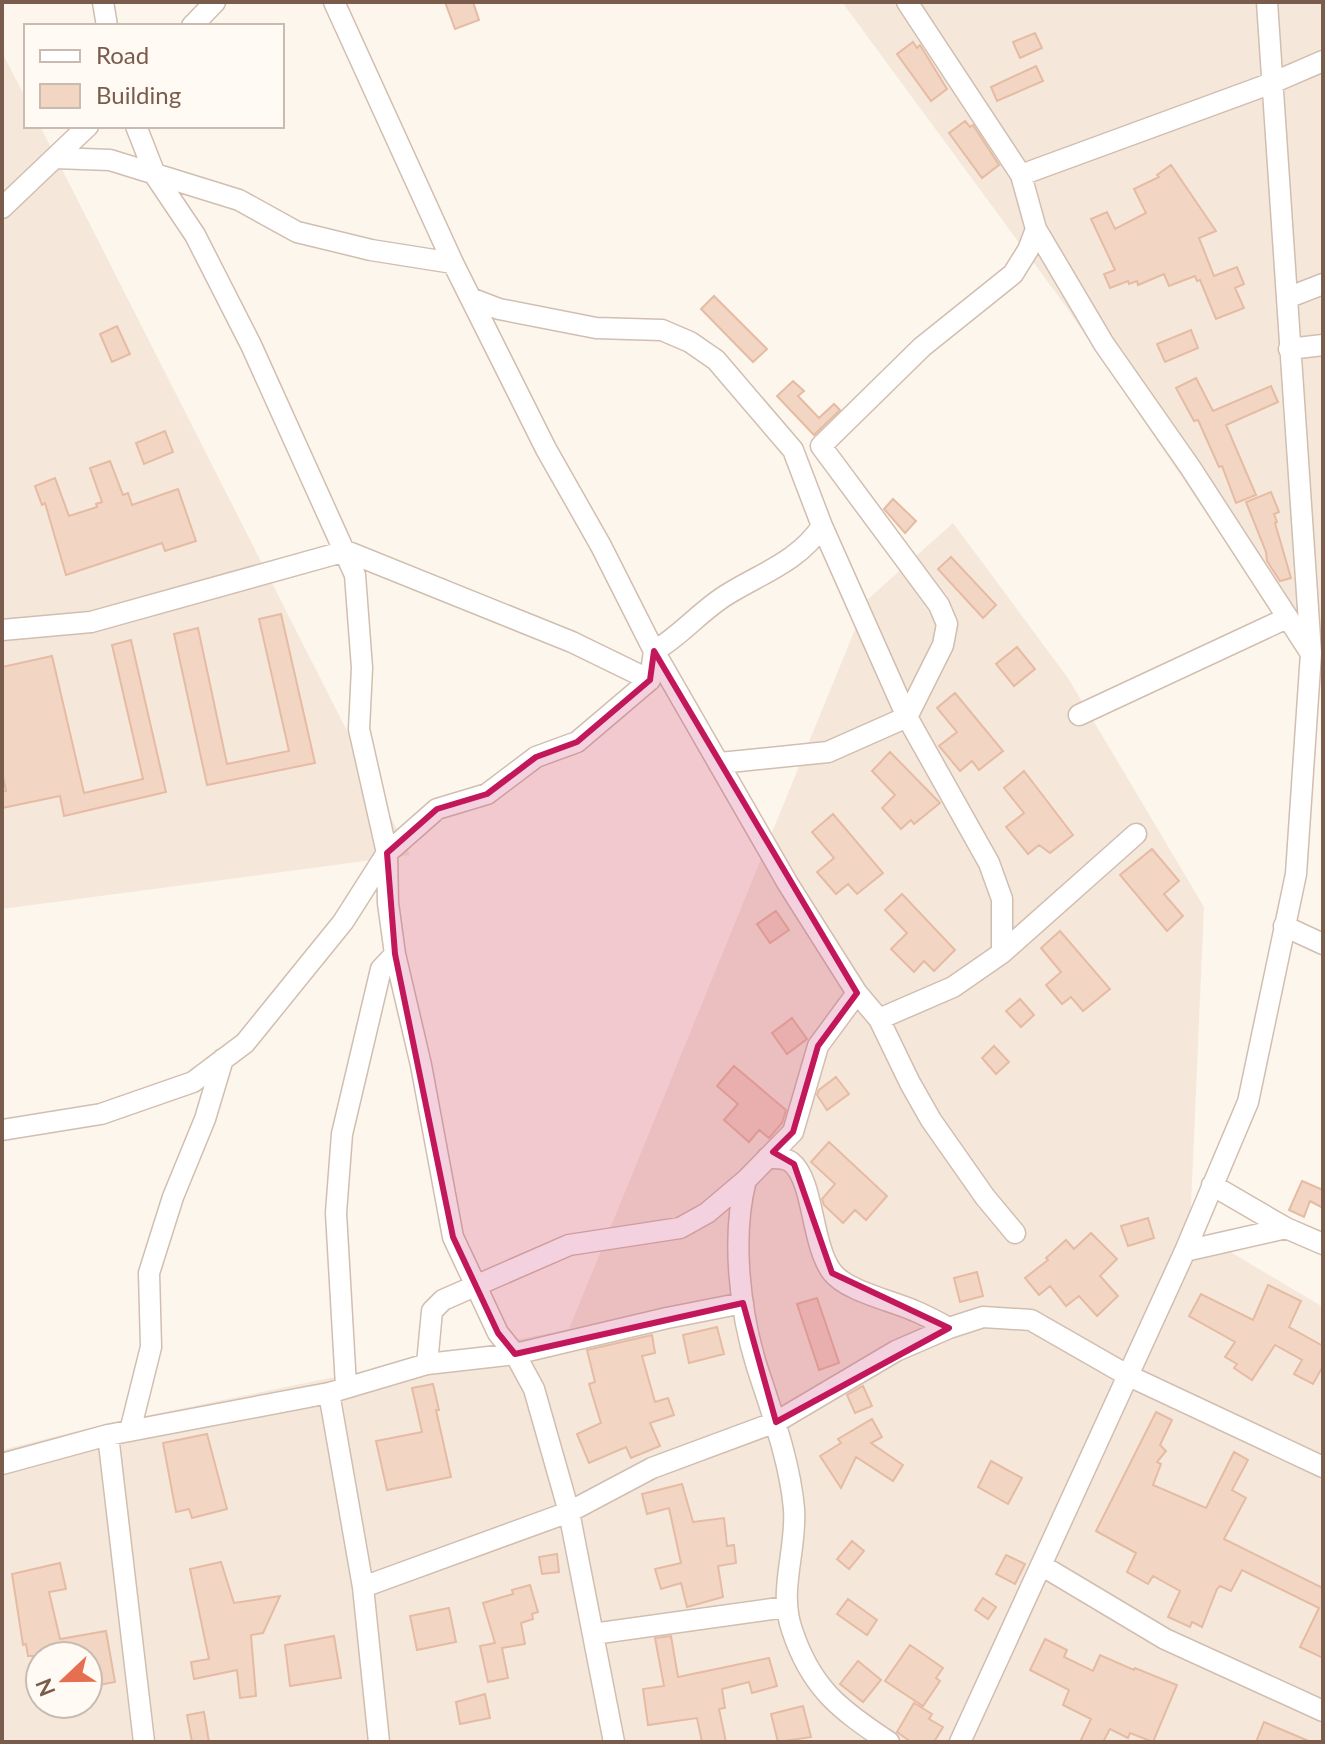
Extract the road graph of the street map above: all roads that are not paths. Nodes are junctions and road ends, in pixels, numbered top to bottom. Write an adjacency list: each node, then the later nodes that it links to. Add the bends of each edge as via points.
1 (103, 2): 6 (street)
2 (215, 2): 7 (street)
3 (334, 2): 17 (street)
4 (907, 2): 13 (street)
5 (1267, 2): 9 (street)
6 (107, 24)
7 (194, 24)
8 (1323, 61): 9 (street)
9 (1272, 83): 13 (street); 19 (street)
10 (86, 128): 12 (street)
11 (137, 128): 14 (street)
12 (55, 158): 14 (street, via 110,160); 15 (street)
13 (1021, 175): 16 (street)
14 (156, 177): 17 (street, via 239,200 297,232); 26 (street, via 195,235 251,345)
15 (2, 208)
16 (1036, 229): 23 (street, via 1013,274 922,347); 28 (street, via 1104,344)
17 (453, 263): 20 (street)
18 (1323, 284): 19 (street)
19 (1287, 298): 22 (street)
20 (473, 299): 24 (street, via 596,328 662,330 690,342 716,360); 30 (street)
21 (1323, 345): 22 (street)
22 (1289, 349): 27 (street)
23 (821, 446): 24 (street); 34 (street, via 939,605 947,624 943,645)
24 (793, 450): 25 (street)
25 (822, 526): 30 (street, via 790,559 727,594); 34 (street)
26 (346, 551): 29 (street, via 91,622); 32 (street, via 572,642); 38 (street, via 355,575 362,668 359,729)
27 (1314, 573): 31 (street)
28 (1287, 618): 31 (street); 33 (street)
29 (2, 630)
30 (654, 651): 32 (street); 36 (street)
31 (1311, 653): 35 (street)
32 (650, 680): 38 (street, via 577,742 536,757 487,794 437,809)
33 (1079, 715)
34 (907, 717): 36 (street, via 828,752); 41 (street, via 989,863 1002,899)
35 (1313, 754): 39 (street)
36 (720, 763): 43 (street)
37 (1136, 834): 41 (street)
38 (387, 853): 42 (street); 45 (street, via 343,922 245,1043)
39 (1284, 926): 40 (street); 49 (street, via 1248,1102)
40 (1323, 944)
41 (1002, 953): 44 (street, via 953,987)
42 (395, 954): 54 (street, via 453,1237); 60 (street, via 381,969 342,1134 336,1213)
43 (857, 993): 44 (street); 47 (street, via 818,1046 793,1132)
44 (879, 1019): 51 (street, via 931,1120)
45 (223, 1059): 46 (street, via 193,1082 101,1114); 62 (street, via 149,1273 151,1347)
46 (2, 1130)
47 (767, 1158): 48 (street); 56 (street, via 794,1164 832,1273 847,1285)
48 (746, 1180): 54 (street, via 680,1228 569,1245); 55 (street, via 739,1256)
49 (1212, 1185): 50 (street); 53 (street)
50 (1286, 1228): 52 (street); 53 (street)
51 (1015, 1233)
52 (1323, 1244)
53 (1185, 1251): 59 (street)
54 (475, 1285): 57 (street, via 498,1333); 58 (street, via 432,1311)
55 (743, 1303): 57 (street); 61 (street)
56 (949, 1328): 59 (street, via 983,1317 1031,1320); 61 (street, via 896,1351)
57 (515, 1354): 58 (street); 66 (street, via 534,1389)
58 (427, 1364): 60 (street)
59 (1127, 1375): 65 (street); 67 (street)
60 (338, 1389): 62 (street); 68 (street)
61 (776, 1422): 66 (street, via 652,1468); 69 (street, via 794,1510)
62 (130, 1431): 63 (street)
63 (108, 1435): 64 (street); 72 (street)
64 (2, 1464)
65 (1323, 1467)
66 (569, 1512): 68 (street); 70 (street)
67 (1041, 1565): 71 (street, via 1165,1639); 76 (street)
68 (363, 1587): 73 (street)
69 (786, 1607): 70 (street); 75 (street, via 816,1683 845,1713)
70 (593, 1634): 74 (street)
71 (1323, 1711)
72 (144, 1742)
73 (379, 1742)
74 (614, 1742)
75 (889, 1742)
76 (960, 1742)

